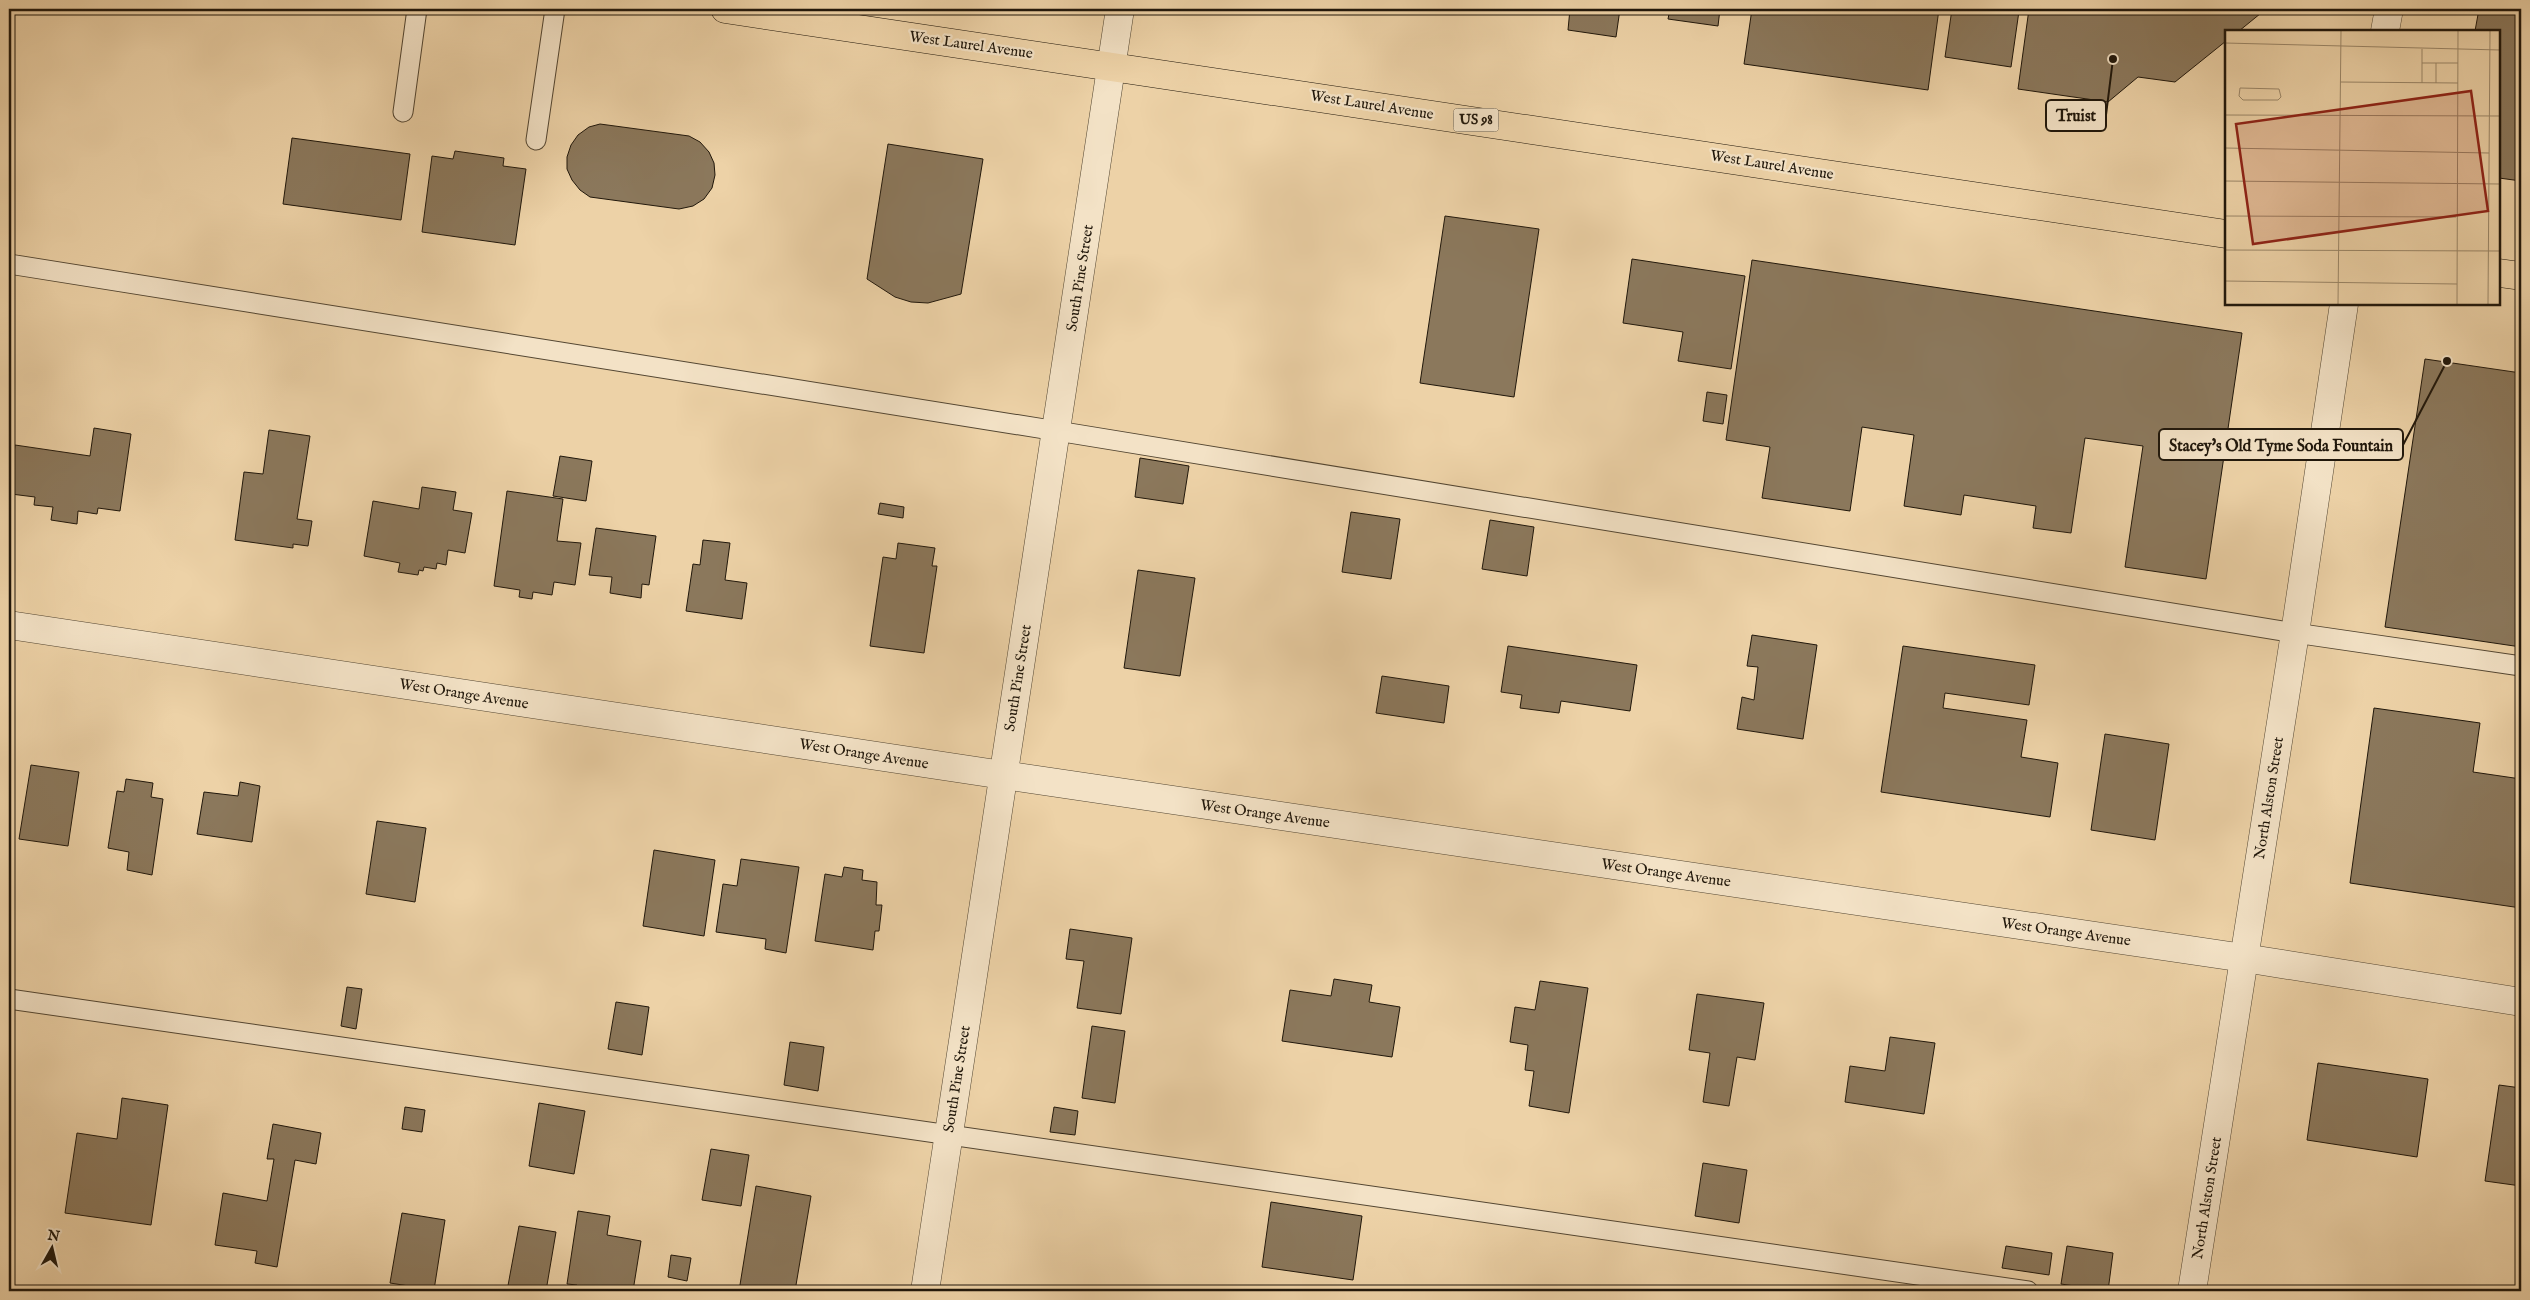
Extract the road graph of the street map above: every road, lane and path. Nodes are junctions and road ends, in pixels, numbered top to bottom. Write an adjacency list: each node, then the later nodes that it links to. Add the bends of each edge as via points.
1 (417, 9): 8 (lane)
2 (555, 9): 9 (lane)
3 (725, 9): 7 (main road, West Laurel Avenue / US 98)
4 (1120, 9): 7 (street, South Pine Street)
5 (2389, 9): 6 (street)
6 (2385, 30)
7 (1112, 65): 10 (main road, West Laurel Avenue / US 98); 15 (street, South Pine Street)
8 (403, 112)
9 (536, 140)
10 (2225, 234)
11 (9, 264): 15 (lane)
12 (2500, 273): 13 (main road)
13 (2521, 276)
14 (2344, 305): 17 (street, North Alston Street)
15 (1057, 431): 17 (lane); 19 (street, South Pine Street)
16 (9, 625): 19 (street, West Orange Avenue)
17 (2296, 633): 18 (lane); 20 (street, North Alston Street)
18 (2521, 666)
19 (1003, 775): 20 (street, West Orange Avenue); 23 (street, South Pine Street)
20 (2244, 958): 22 (street, West Orange Avenue); 26 (street, North Alston Street)
21 (9, 999): 23 (lane)
22 (2521, 1002)
23 (948, 1134): 24 (street, South Pine Street); 25 (lane)
24 (925, 1291)
25 (2028, 1291)
26 (2192, 1291)

